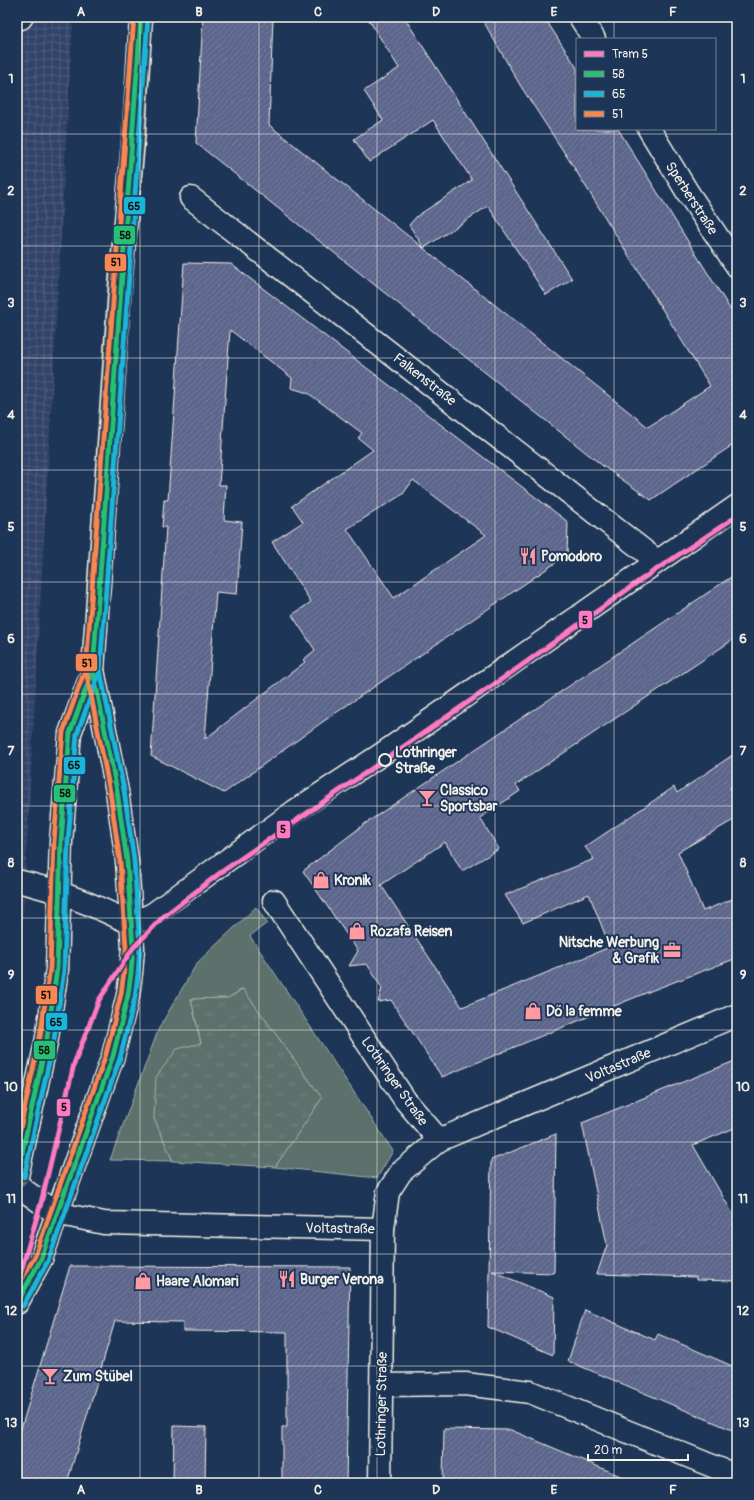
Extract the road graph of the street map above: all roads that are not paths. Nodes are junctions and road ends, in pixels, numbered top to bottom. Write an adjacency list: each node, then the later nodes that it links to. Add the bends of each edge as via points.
1 (141, 17): 9 (main road)
2 (580, 17): 3 (street)
3 (593, 38)
4 (650, 130): 6 (street, Sperberstraße, via 688,194)
5 (192, 198): 8 (street, Falkenstraße)
6 (737, 266)
7 (737, 506): 8 (street)
8 (658, 561): 13 (street, via 382,754 295,811 174,900)
9 (93, 670): 11 (main road, via 70,733 61,841); 13 (main road, via 117,791 127,861)
10 (17, 881): 11 (street)
11 (60, 892): 13 (street); 16 (main road, via 58,969 53,1004)
12 (274, 901): 15 (street, Lothringer Straße, via 406,1100)
13 (132, 924): 18 (main road, via 133,948 129,987 119,1034)
14 (737, 1015): 15 (street, Voltastraße)
15 (439, 1140): 19 (street, Voltastraße, via 401,1172 388,1192)
16 (17, 1176)
17 (17, 1183): 18 (street)
18 (56, 1213): 19 (street, Voltastraße, via 104,1223); 20 (main road, via 41,1259)
19 (383, 1229): 21 (street, Lothringer Straße)
20 (17, 1303)
21 (382, 1384): 22 (street, via 465,1384 530,1392); 23 (street, Lothringer Straße)
22 (737, 1476)
23 (380, 1483)

